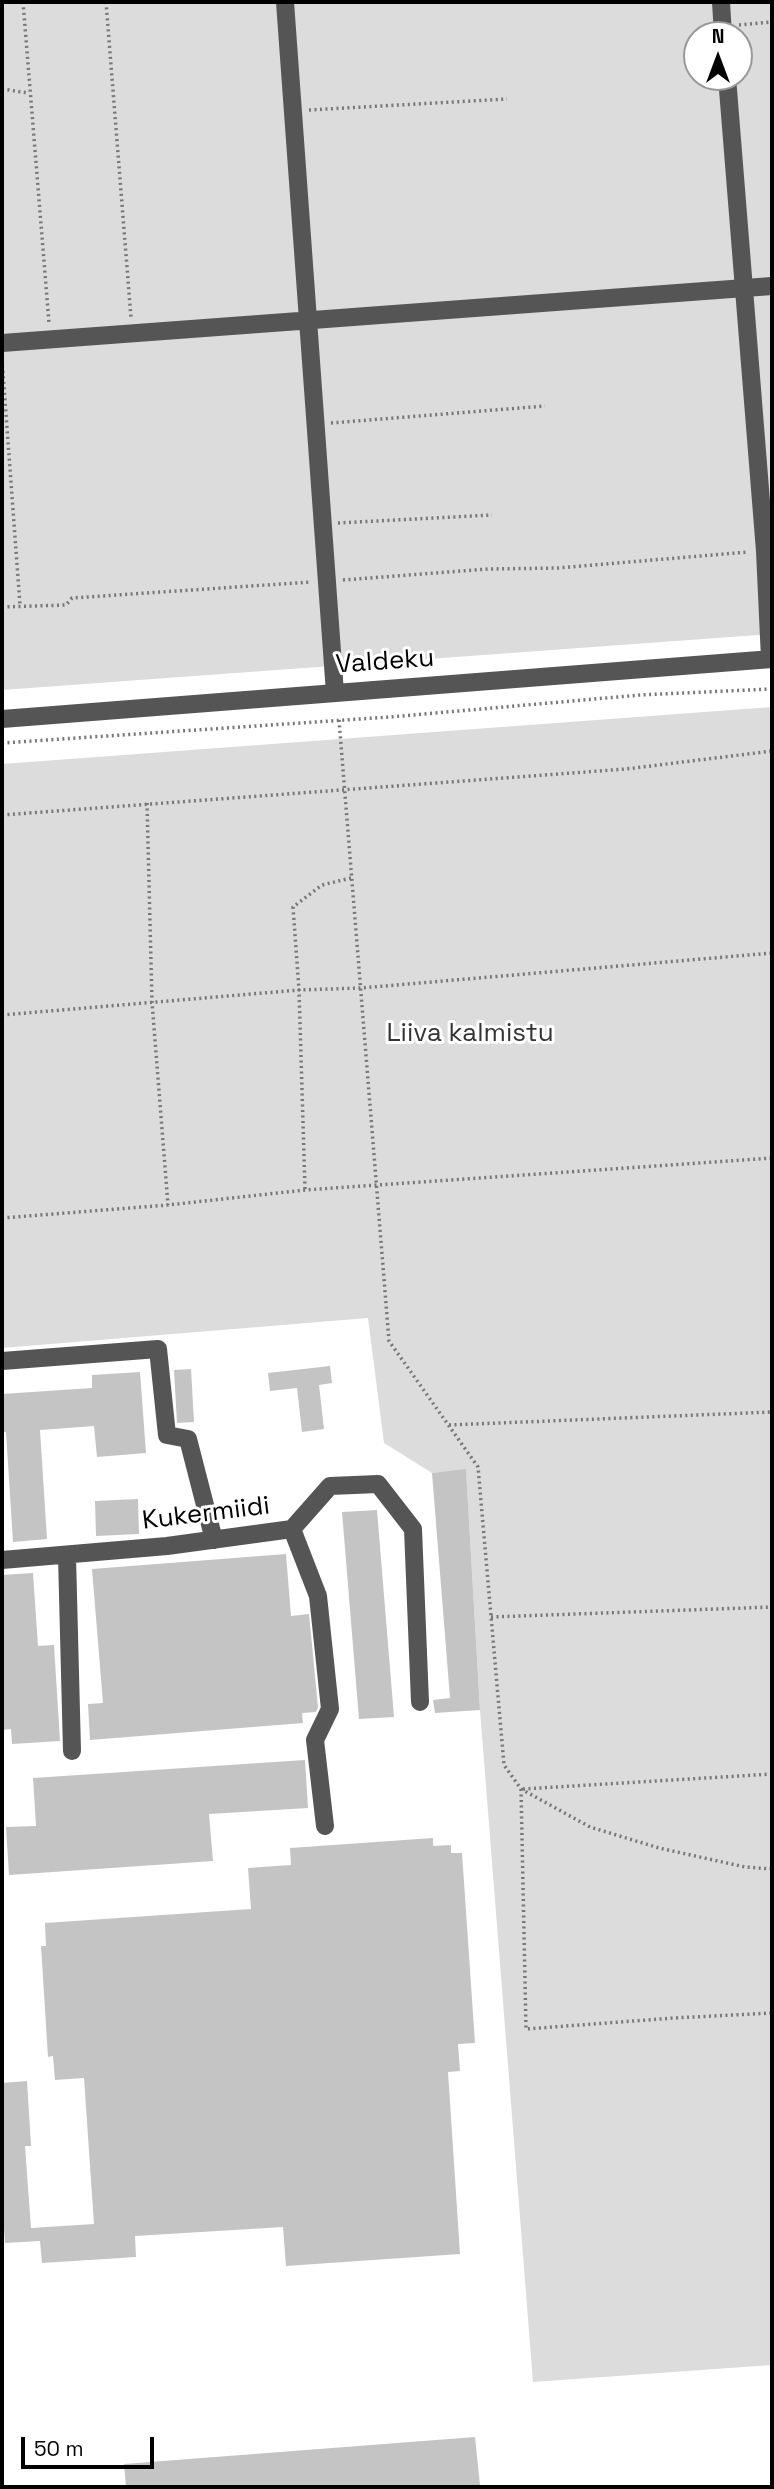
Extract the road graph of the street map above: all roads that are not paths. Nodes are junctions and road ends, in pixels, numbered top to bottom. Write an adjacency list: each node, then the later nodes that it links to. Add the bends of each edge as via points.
1 (285, 2): 7 (street)
2 (721, 2): 3 (street)
3 (722, 21)
4 (728, 91): 6 (street)
5 (772, 286): 6 (street)
6 (744, 289): 7 (street); 9 (street)
7 (307, 319): 8 (street); 10 (street)
8 (2, 343)
9 (771, 659): 10 (street, Valdeku)
10 (335, 692): 11 (street, Valdeku)
11 (2, 719)
12 (2, 1361): 14 (street, via 158,1349 167,1435 188,1439)
13 (292, 1529): 14 (street, Kukermiidi); 17 (street, Kukermiidi, via 330,1486 378,1484 413,1529); 19 (street, via 318,1596 330,1709 315,1740)
14 (214, 1540): 15 (street, Kukermiidi)
15 (67, 1556): 16 (street, Kukermiidi); 18 (street)
16 (2, 1560)
17 (420, 1702)
18 (72, 1751)
19 (326, 1826)

